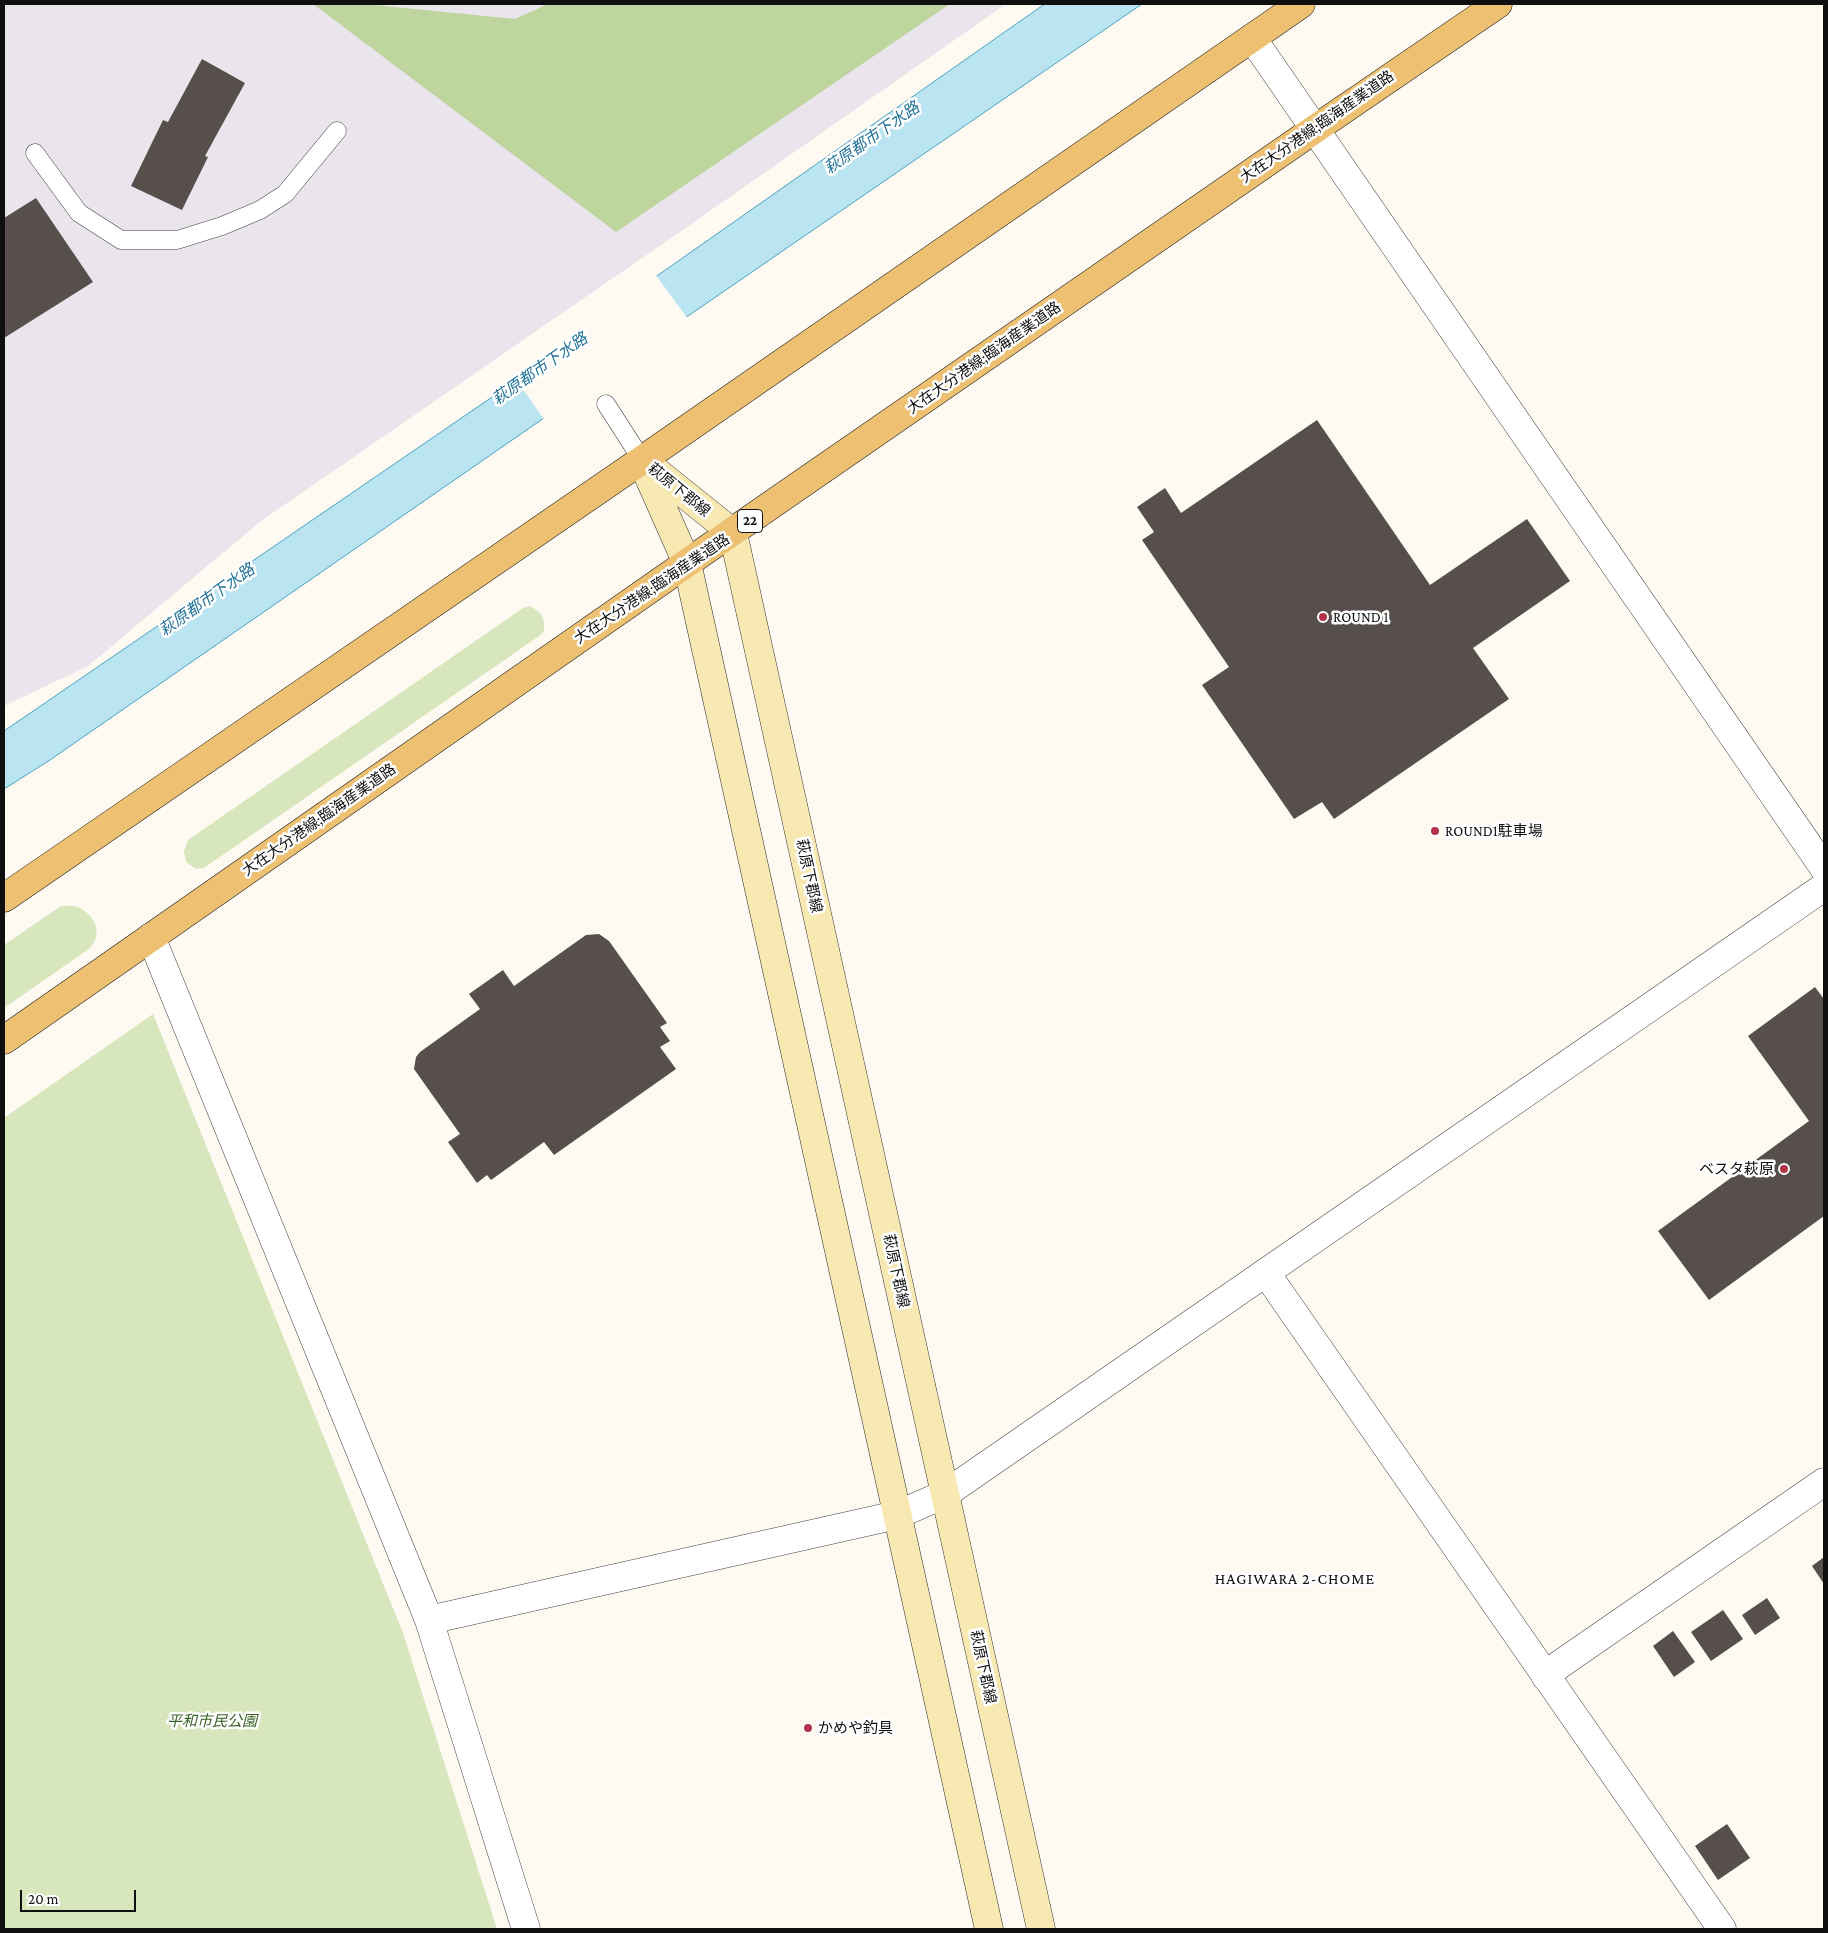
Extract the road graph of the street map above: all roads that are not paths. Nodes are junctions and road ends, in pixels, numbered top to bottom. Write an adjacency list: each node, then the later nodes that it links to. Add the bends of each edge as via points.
1 (1301, 4): 3 (main road)
2 (1498, 4): 4 (main road, 大在大分港線;臨海産業道路 / 22)
3 (1252, 38): 4 (street); 8 (main road)
4 (1314, 129): 9 (main road, 大在大分港線;臨海産業道路 / 22); 11 (street)
5 (337, 131): 6 (lane, via 285,194 260,210 177,240 121,240 79,213)
6 (35, 153)
7 (606, 404): 8 (lane)
8 (642, 460): 9 (main road, 萩原下郡線); 10 (main road, 萩原下郡線); 13 (main road)
9 (733, 533): 10 (main road, 大在大分港線;臨海産業道路 / 22); 18 (main road, 萩原下郡線)
10 (687, 564): 14 (main road, 大在大分港線;臨海産業道路 / 22); 19 (main road, 萩原下郡線)
11 (1824, 868)
12 (1824, 887): 16 (street)
13 (4, 898)
14 (151, 937): 15 (main road, 大在大分港線;臨海産業道路 / 22); 20 (street)
15 (4, 1040)
16 (1266, 1272): 18 (street); 21 (street)
17 (1824, 1482): 21 (street, via 1567,1659)
18 (945, 1494): 19 (street); 24 (main road, 萩原下郡線)
19 (898, 1515): 20 (street); 23 (main road, 萩原下郡線)
20 (429, 1620): 22 (street)
21 (1546, 1677): 25 (street)
22 (526, 1929)
23 (989, 1929)
24 (1041, 1929)
25 (1722, 1929)

